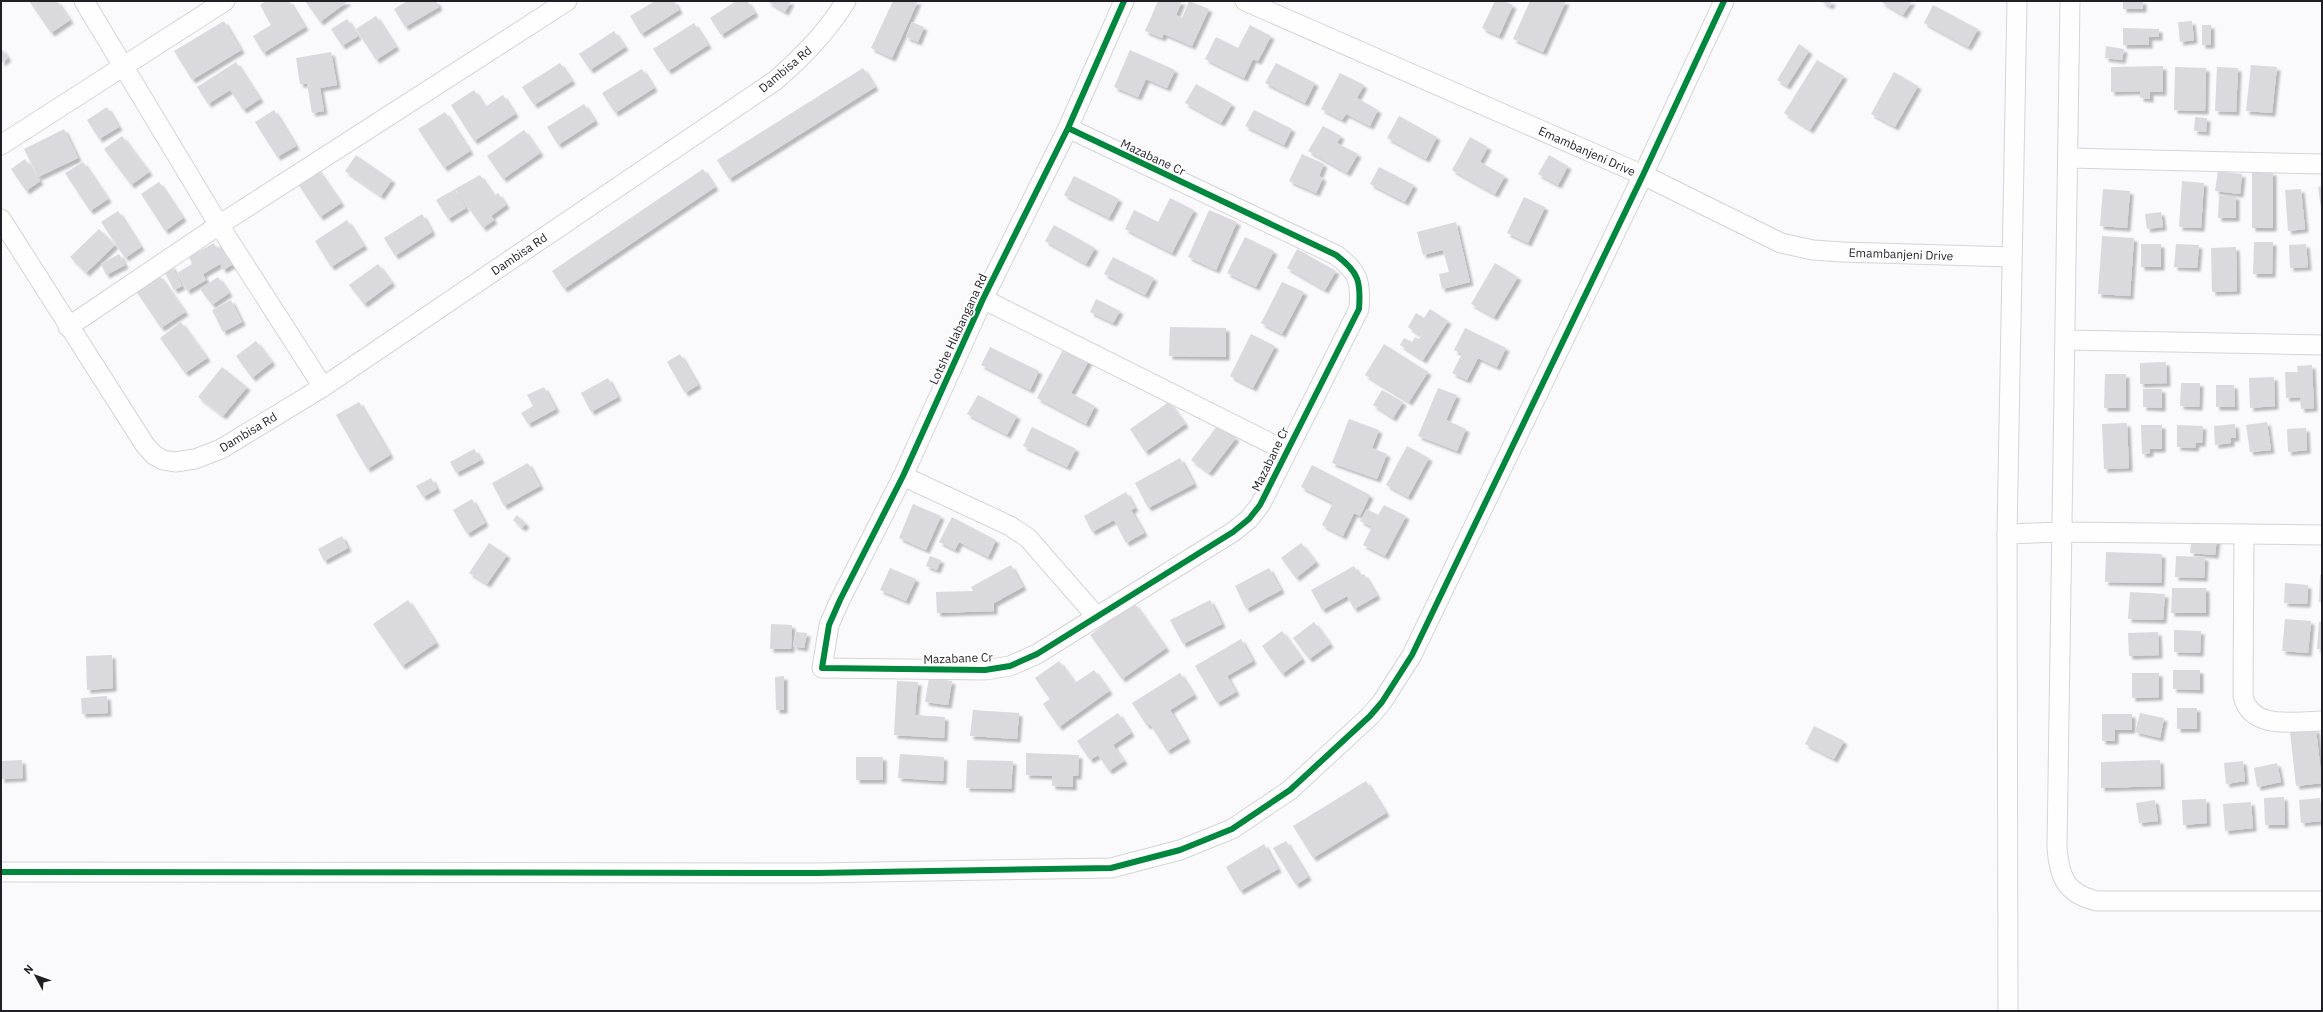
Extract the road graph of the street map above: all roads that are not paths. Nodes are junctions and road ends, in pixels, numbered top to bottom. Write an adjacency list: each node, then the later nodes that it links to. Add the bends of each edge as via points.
1 (84, 1): 10 (street)
2 (225, 1): 10 (street)
3 (567, 1): 17 (street)
4 (846, 1): 23 (street, Dambisa Rd, via 806,53 776,80)
5 (1124, 1): 11 (street, Lotshe Hlabangana Rd)
6 (1245, 1): 15 (street, Emambanjeni Drive)
7 (1724, 1): 15 (street)
8 (2017, 1): 18 (street)
9 (2070, 1): 13 (street)
10 (124, 66): 12 (street); 17 (street)
11 (1068, 128): 19 (street, Lotshe Hlabangana Rd); 24 (street, Mazabane Cr, via 1336,255 1350,266 1358,279 1359,309)
12 (1, 145)
13 (2068, 158): 14 (street); 21 (street)
14 (2322, 164)
15 (1643, 175): 18 (street, Emambanjeni Drive, via 1781,243 1813,250 1843,252); 33 (street, via 1412,655 1396,681 1370,716 1290,790 1225,832 1180,850 1111,868 817,873)
16 (1, 219): 20 (street)
17 (219, 225): 20 (street); 23 (street)
18 (2011, 257): 27 (street)
19 (983, 299): 24 (street); 25 (street, Lotshe Hlabangana Rd)
20 (68, 327): 23 (street, Dambisa Rd, via 144,445 163,460 189,460 221,449)
21 (2066, 340): 22 (street); 26 (street)
22 (2322, 345)
23 (323, 387)
24 (1286, 451): 30 (street, Mazabane Cr, via 1260,505 1233,532)
25 (903, 476): 30 (street, via 1010,526 1028,538); 31 (street, Lotshe Hlabangana Rd, via 840,600 830,625)
26 (2063, 532): 27 (street); 28 (street); 34 (street, via 2057,847 2062,878 2070,888 2084,898 2097,901)
27 (2007, 534): 35 (street)
28 (2244, 534): 29 (street); 32 (street, via 2245,704 2252,713 2265,720)
29 (2322, 535)
30 (1096, 616): 31 (street, Mazabane Cr, via 1037,654 1010,666 958,671)
31 (822, 668)
32 (2322, 720)
33 (1, 872)
34 (2322, 901)
35 (2008, 1011)

